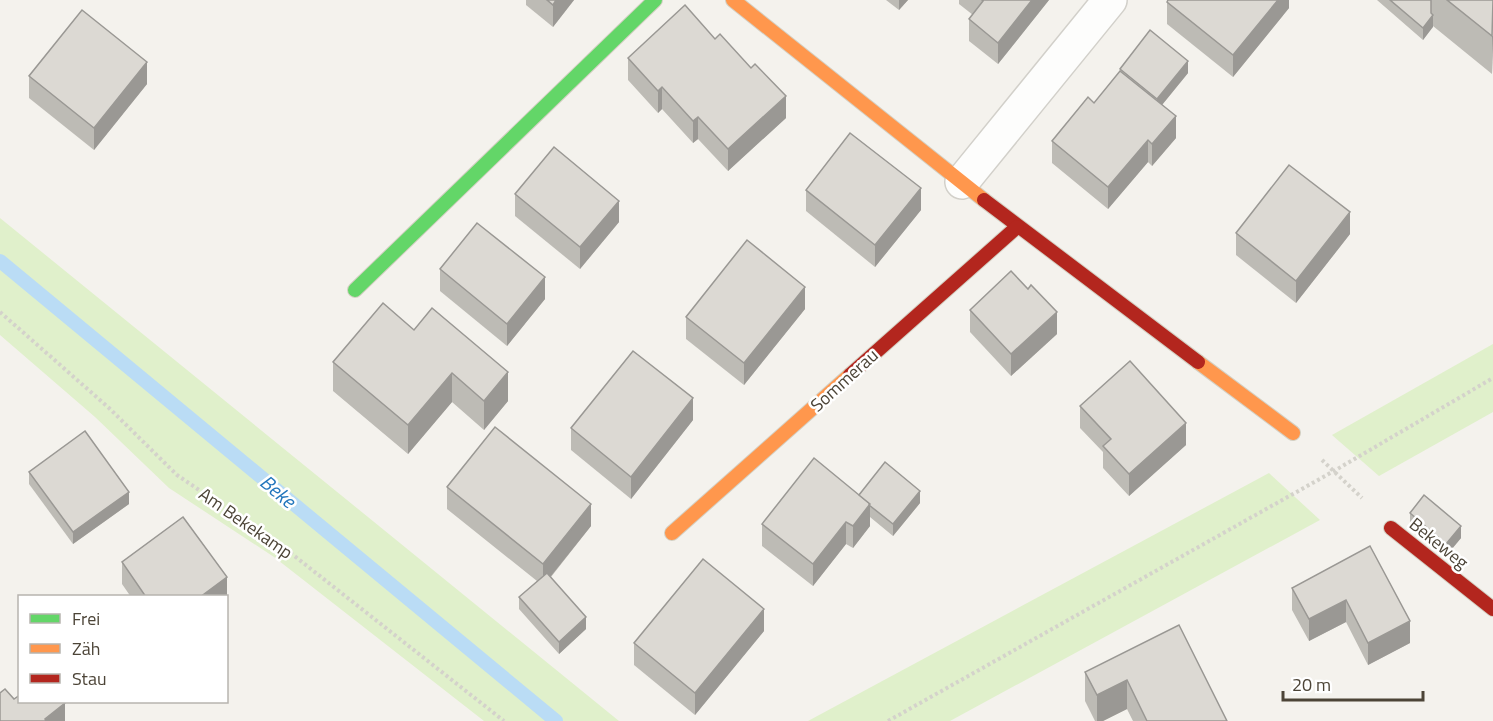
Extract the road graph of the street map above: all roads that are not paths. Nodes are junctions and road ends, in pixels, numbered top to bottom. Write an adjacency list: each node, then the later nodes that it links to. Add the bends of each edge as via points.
1 (655, 0): 6 (street)
2 (733, 0): 4 (street)
3 (1110, 0): 4 (street)
4 (962, 182): 5 (street)
5 (1017, 227): 7 (street); 9 (street, Sommerau)
6 (355, 290)
7 (1293, 433)
8 (1391, 528): 10 (street, Bekeweg)
9 (672, 533)
10 (1493, 609)

